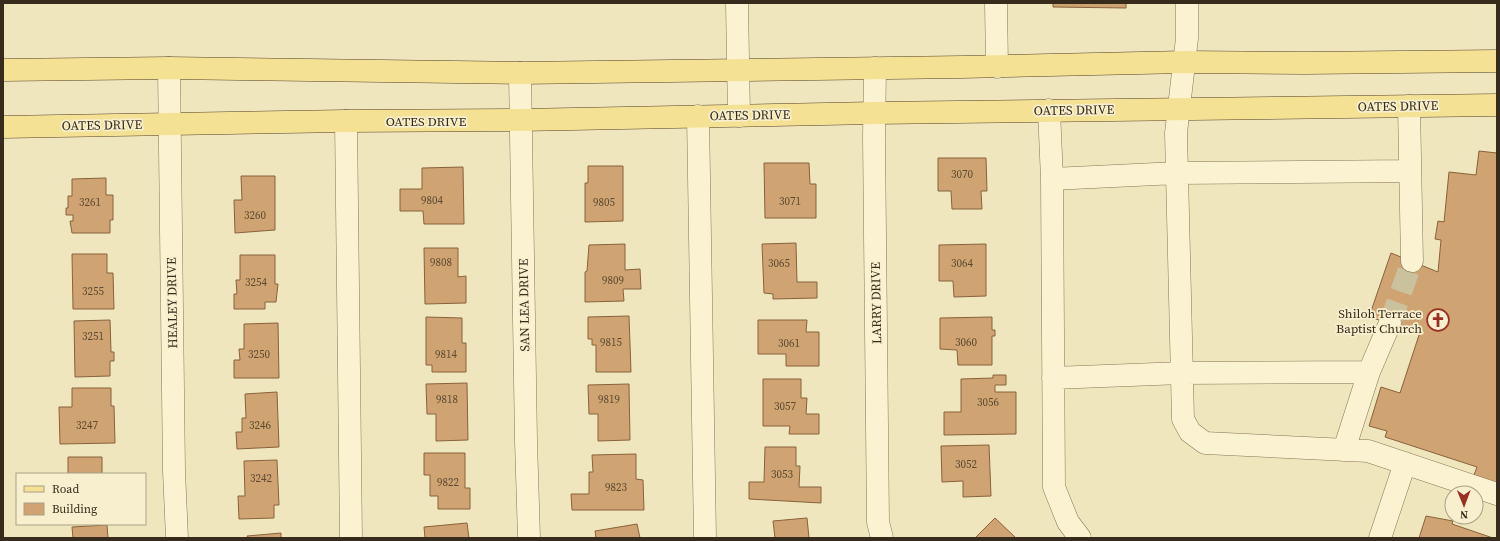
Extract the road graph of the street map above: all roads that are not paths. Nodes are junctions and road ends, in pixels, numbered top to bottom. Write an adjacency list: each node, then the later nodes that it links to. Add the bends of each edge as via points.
1 (737, 3): 10 (street)
2 (996, 3): 6 (street)
3 (1187, 3): 5 (street)
4 (1497, 61): 5 (main road)
5 (1185, 62): 6 (main road); 14 (street)
6 (997, 67): 8 (main road)
7 (169, 68): 9 (main road); 11 (main road); 21 (street, HEALEY DRIVE)
8 (874, 68): 10 (main road); 16 (street, LARRY DRIVE)
9 (7, 69)
10 (738, 70): 11 (main road); 18 (street)
11 (520, 73): 19 (street, SAN LEA DRIVE)
12 (1497, 105): 13 (main road, OATES DRIVE)
13 (1409, 106): 14 (main road, OATES DRIVE); 23 (street)
14 (1180, 108): 15 (main road, OATES DRIVE); 24 (street, via 1176,133)
15 (1049, 110): 16 (main road, OATES DRIVE); 25 (street)
16 (874, 113): 18 (main road, OATES DRIVE); 38 (street, LARRY DRIVE, via 878,522)
17 (698, 116): 18 (main road, OATES DRIVE); 19 (main road, OATES DRIVE); 37 (street)
18 (739, 116)
19 (521, 120): 20 (main road, OATES DRIVE); 36 (street, SAN LEA DRIVE)
20 (346, 121): 21 (main road, OATES DRIVE); 35 (street)
21 (170, 124): 22 (main road, OATES DRIVE); 34 (street, HEALEY DRIVE)
22 (3, 127)
23 (1410, 171): 24 (street); 26 (street)
24 (1177, 173): 25 (street); 29 (street)
25 (1052, 178): 30 (street)
26 (1412, 261)
27 (1390, 323): 28 (street)
28 (1369, 372): 29 (street); 31 (street)
29 (1182, 373): 30 (street); 31 (street, via 1183,419 1190,432 1205,443)
30 (1053, 378): 39 (street, via 1054,487 1068,522)
31 (1344, 450): 32 (street, via 1368,451)
32 (1405, 464): 33 (street); 40 (street)
33 (1497, 494)
34 (177, 538)
35 (351, 538)
36 (529, 538)
37 (705, 538)
38 (882, 538)
39 (1080, 538)
40 (1380, 538)

